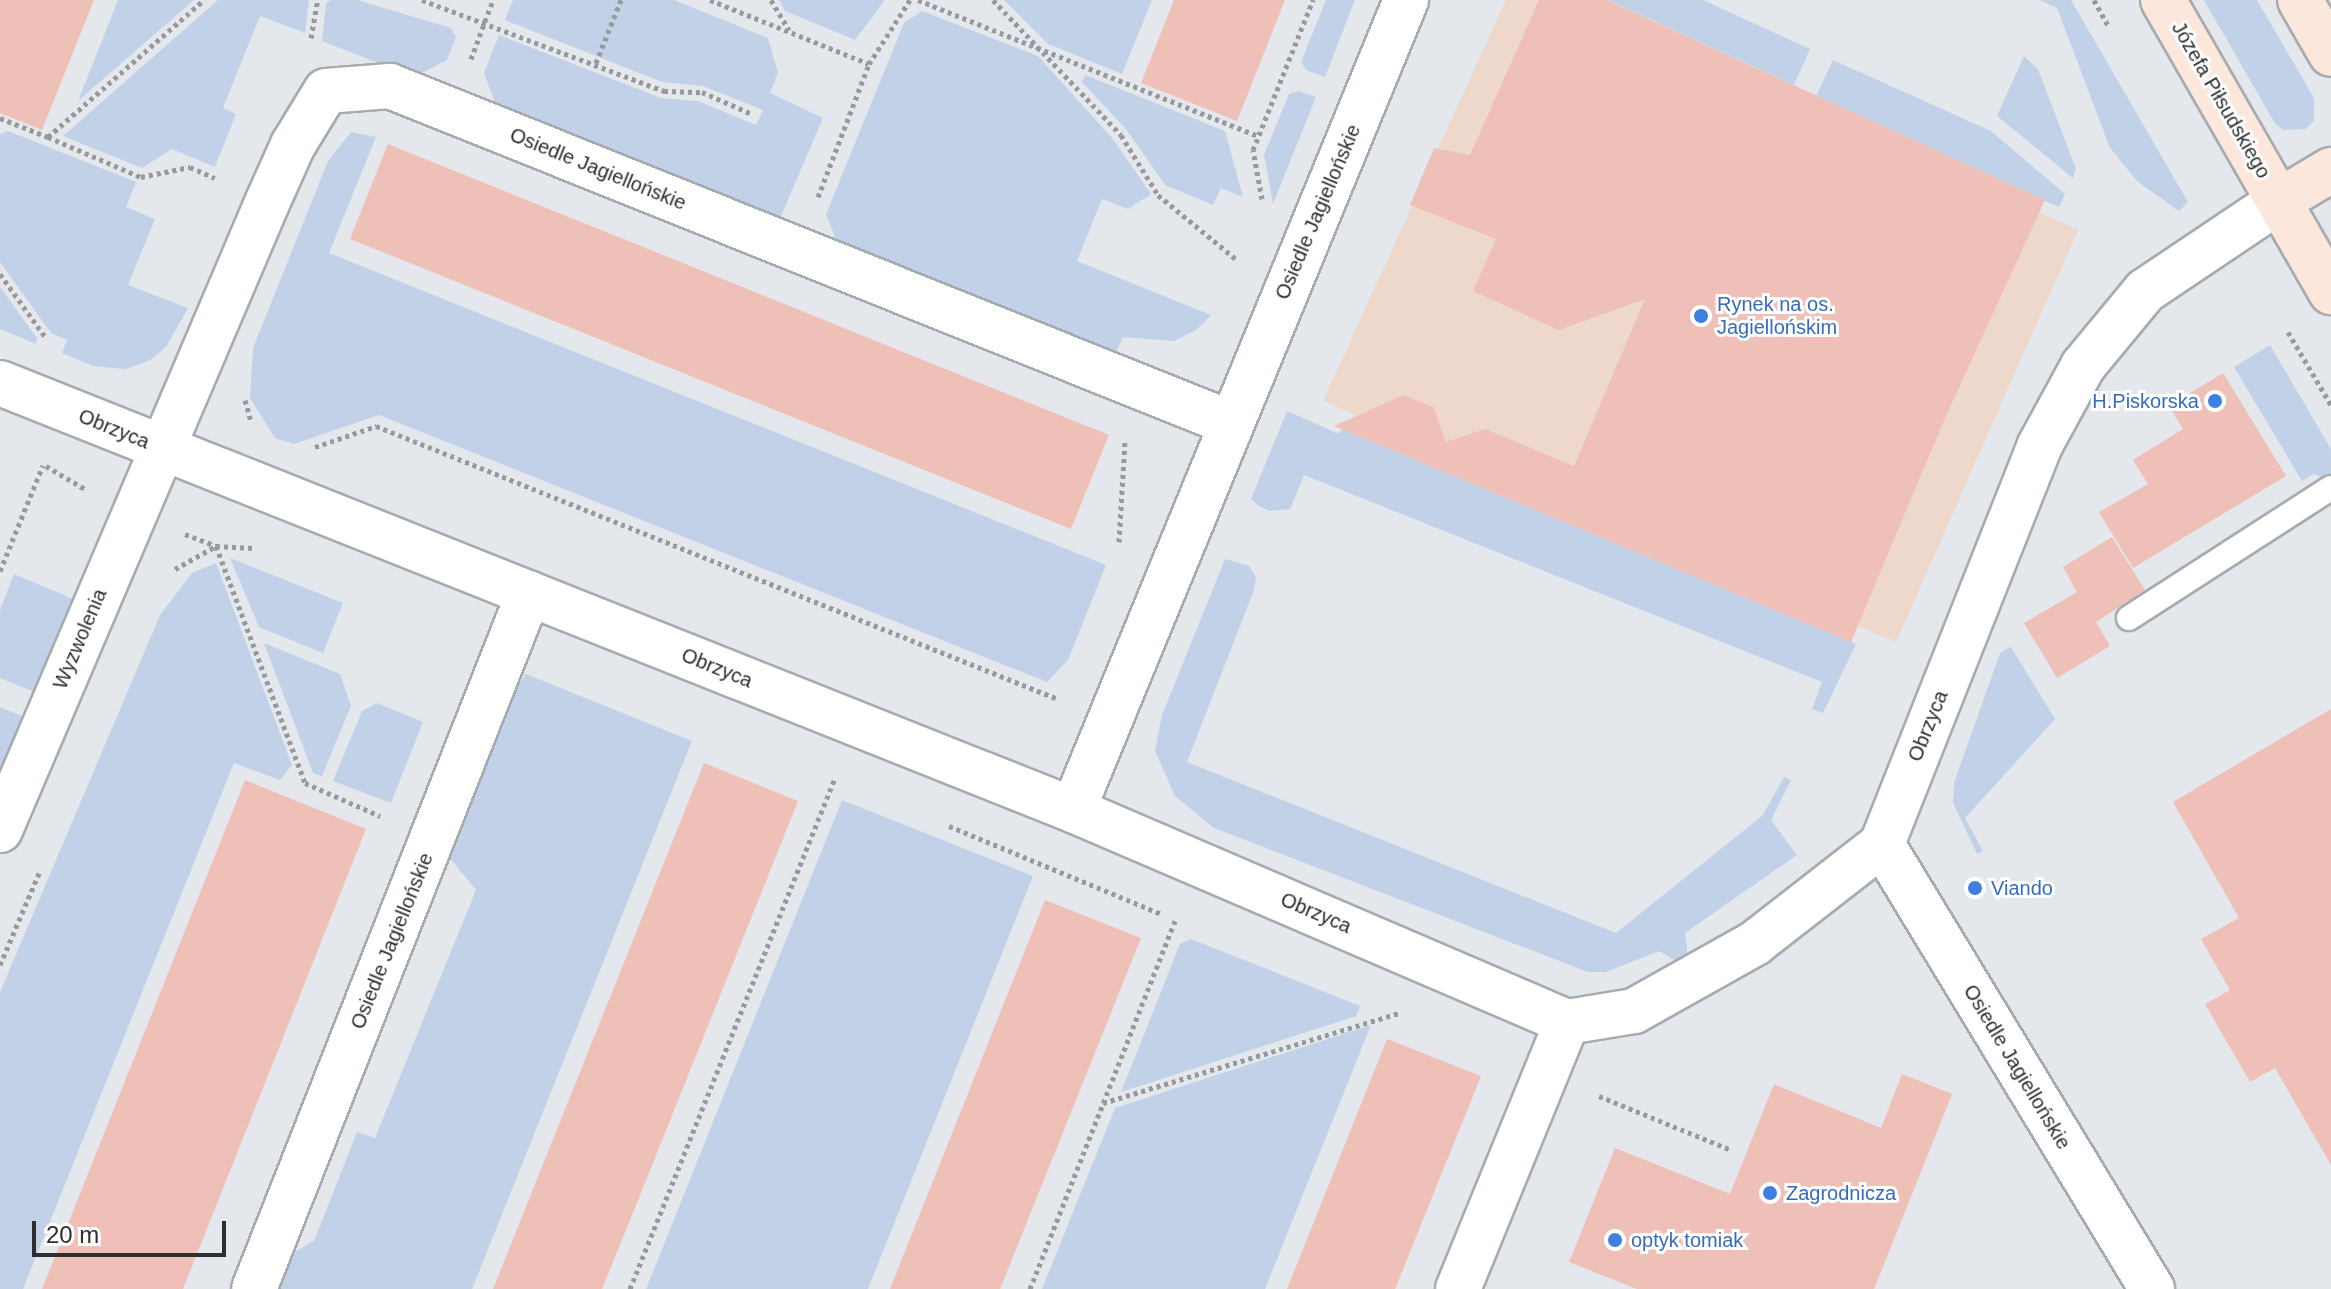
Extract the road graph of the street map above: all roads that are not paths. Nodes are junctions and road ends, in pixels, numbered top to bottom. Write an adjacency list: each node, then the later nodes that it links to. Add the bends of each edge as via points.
1 (1406, 0): 9 (street, Osiedle Jagiellońskie)
2 (2163, 0): 6 (street, Józefa Piłsudskiego)
3 (2300, 0): 4 (street)
4 (2331, 54)
5 (2331, 170): 6 (street, Józefa Piłsudskiego)
6 (2279, 201): 7 (street, Józefa Piłsudskiego); 16 (street, Obrzyca, via 2145,291 2083,366 2039,447)
7 (2331, 292)
8 (0, 383): 10 (street, Obrzyca)
9 (1230, 423): 10 (street, Osiedle Jagiellońskie, via 390,86 326,91 293,145); 14 (street, Osiedle Jagiellońskie)
10 (161, 447): 12 (street, Obrzyca); 15 (street, Wyzwolenia)
11 (2331, 488): 13 (lane)
12 (529, 593): 14 (street, Obrzyca); 18 (street, Osiedle Jagiellońskie)
13 (2129, 618)
14 (1073, 810): 17 (street, Obrzyca)
15 (0, 830)
16 (1882, 844): 17 (street, via 1755,943 1634,1011); 20 (street, Osiedle Jagiellońskie)
17 (1567, 1022): 19 (street)
18 (254, 1289)
19 (1458, 1289)
20 (2152, 1289)

